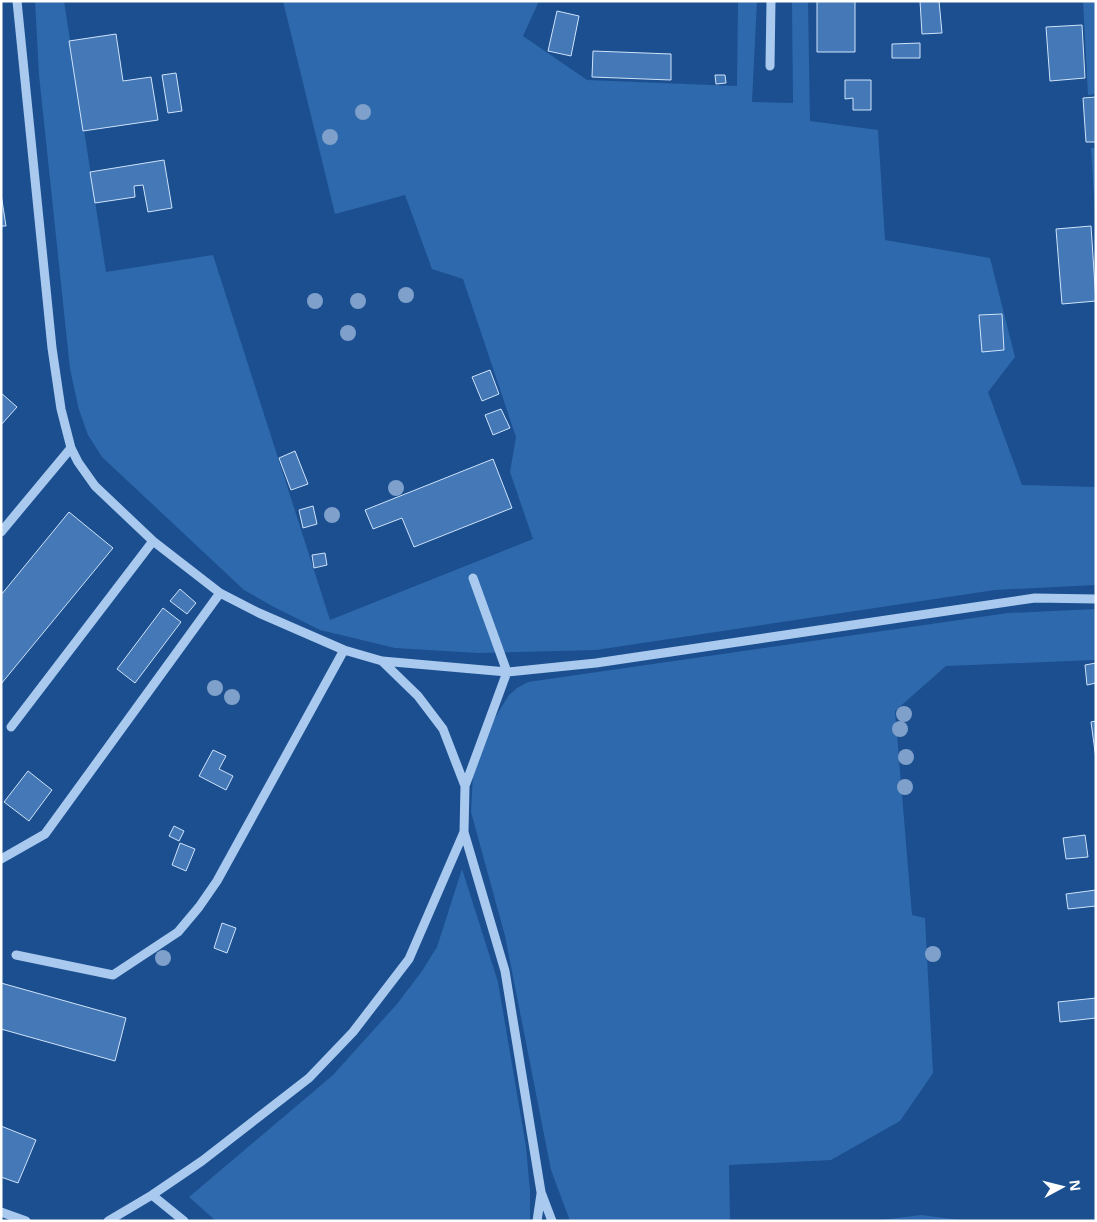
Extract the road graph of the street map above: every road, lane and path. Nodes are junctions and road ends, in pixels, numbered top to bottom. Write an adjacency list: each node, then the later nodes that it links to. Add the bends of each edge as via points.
1 (17, 1): 4 (street, via 52,348 61,409)
2 (772, 1): 3 (street)
3 (770, 66)
4 (71, 448): 5 (street); 6 (street, via 95,486)
5 (1, 532)
6 (153, 540): 8 (street); 13 (street)
7 (473, 578): 12 (street)
8 (220, 593): 10 (street); 16 (street, via 45,834)
9 (1096, 599): 12 (street, via 1035,598 596,663)
10 (344, 650): 11 (street); 17 (street, via 217,880 178,932 113,976)
11 (382, 660): 12 (street); 14 (street, via 418,696 443,729)
12 (507, 672): 14 (street)
13 (11, 727)
14 (465, 786): 15 (street)
15 (464, 832): 18 (street, via 505,971); 19 (street, via 410,959 353,1032 308,1078 202,1161)
16 (1, 859)
17 (16, 955)
18 (541, 1192): 24 (street); 25 (street)
19 (152, 1195): 22 (street); 23 (street)
20 (1, 1212): 21 (street)
21 (26, 1221)
22 (108, 1221)
23 (184, 1221)
24 (537, 1221)
25 (552, 1221)

